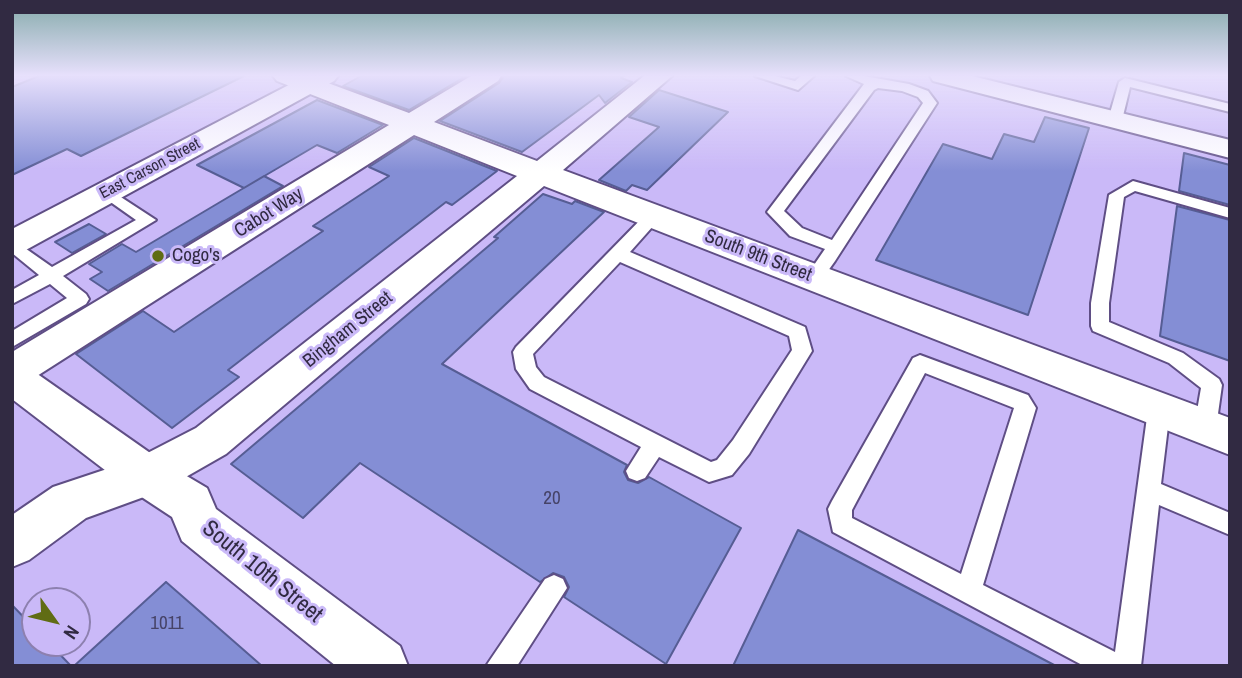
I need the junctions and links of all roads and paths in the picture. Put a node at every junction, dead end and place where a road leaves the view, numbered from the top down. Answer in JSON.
{"nodes":[{"id":1,"x":256,"y":108,"type":"edge"},
{"id":2,"x":372,"y":108,"type":"edge"},
{"id":3,"x":439,"y":108,"type":"edge"},
{"id":4,"x":621,"y":108,"type":"edge"},
{"id":5,"x":853,"y":108,"type":"edge"},
{"id":6,"x":927,"y":108,"type":"edge"},
{"id":7,"x":1068,"y":108,"type":"edge"},
{"id":8,"x":1118,"y":108,"type":"edge"},
{"id":9,"x":1115,"y":120,"type":"junction"},
{"id":10,"x":412,"y":125,"type":"junction"},
{"id":11,"x":1230,"y":149,"type":"edge"},
{"id":12,"x":541,"y":173,"type":"junction"},
{"id":13,"x":107,"y":193,"type":"junction"},
{"id":14,"x":1230,"y":213,"type":"edge"},
{"id":15,"x":654,"y":216,"type":"junction"},
{"id":16,"x":12,"y":243,"type":"edge"},
{"id":17,"x":835,"y":247,"type":"junction"},
{"id":18,"x":618,"y":254,"type":"junction"},
{"id":19,"x":53,"y":274,"type":"junction"},
{"id":20,"x":814,"y":278,"type":"junction"},
{"id":21,"x":12,"y":298,"type":"edge"},
{"id":22,"x":12,"y":340,"type":"edge"},
{"id":23,"x":12,"y":375,"type":"edge"},
{"id":24,"x":1159,"y":410,"type":"junction"},
{"id":25,"x":1218,"y":433,"type":"edge"},
{"id":26,"x":656,"y":444,"type":"junction"},
{"id":27,"x":637,"y":471,"type":"dead end"},
{"id":28,"x":147,"y":475,"type":"junction"},
{"id":29,"x":1149,"y":490,"type":"junction"},
{"id":30,"x":1230,"y":524,"type":"edge"},
{"id":31,"x":12,"y":544,"type":"edge"},
{"id":32,"x":554,"y":588,"type":"dead end"},
{"id":33,"x":969,"y":590,"type":"junction"},
{"id":34,"x":380,"y":666,"type":"edge"},
{"id":35,"x":500,"y":666,"type":"edge"},
{"id":36,"x":1113,"y":666,"type":"edge"},
{"id":37,"x":1127,"y":666,"type":"edge"}],
"edges":[{"from":1,"to":13,"type":"street","name":"East Carson Street"},
{"from":2,"to":10,"type":"street","name":"South 9th Street"},
{"from":3,"to":10,"type":"street","name":"Cabot Way"},
{"from":4,"to":12,"type":"street","name":"Bingham Street"},
{"from":5,"to":17,"type":"lane"},
{"from":6,"to":17,"type":"lane"},
{"from":7,"to":9,"type":"street"},
{"from":8,"to":9,"type":"lane"},
{"from":9,"to":11,"type":"street"},
{"from":10,"to":12,"type":"street","name":"South 9th Street"},
{"from":10,"to":23,"type":"street","name":"Cabot Way"},
{"from":12,"to":15,"type":"street","name":"South 9th Street"},
{"from":12,"to":28,"type":"street","name":"Bingham Street"},
{"from":13,"to":16,"type":"street","name":"East Carson Street"},
{"from":13,"to":19,"type":"lane"},
{"from":14,"to":25,"type":"lane"},
{"from":15,"to":18,"type":"lane"},
{"from":15,"to":20,"type":"street","name":"South 9th Street"},
{"from":16,"to":19,"type":"lane"},
{"from":17,"to":20,"type":"lane"},
{"from":18,"to":26,"type":"lane"},
{"from":18,"to":26,"type":"lane"},
{"from":19,"to":21,"type":"lane"},
{"from":19,"to":22,"type":"lane"},
{"from":20,"to":24,"type":"street","name":"South 9th Street"},
{"from":23,"to":28,"type":"street","name":"South 10th Street"},
{"from":24,"to":25,"type":"street","name":"South 9th Street"},
{"from":24,"to":29,"type":"lane"},
{"from":26,"to":27,"type":"lane"},
{"from":28,"to":31,"type":"street","name":"Bingham Street"},
{"from":28,"to":34,"type":"street","name":"South 10th Street"},
{"from":29,"to":30,"type":"lane"},
{"from":29,"to":37,"type":"lane"},
{"from":32,"to":35,"type":"lane"},
{"from":33,"to":33,"type":"lane"},
{"from":33,"to":36,"type":"lane"}]}
